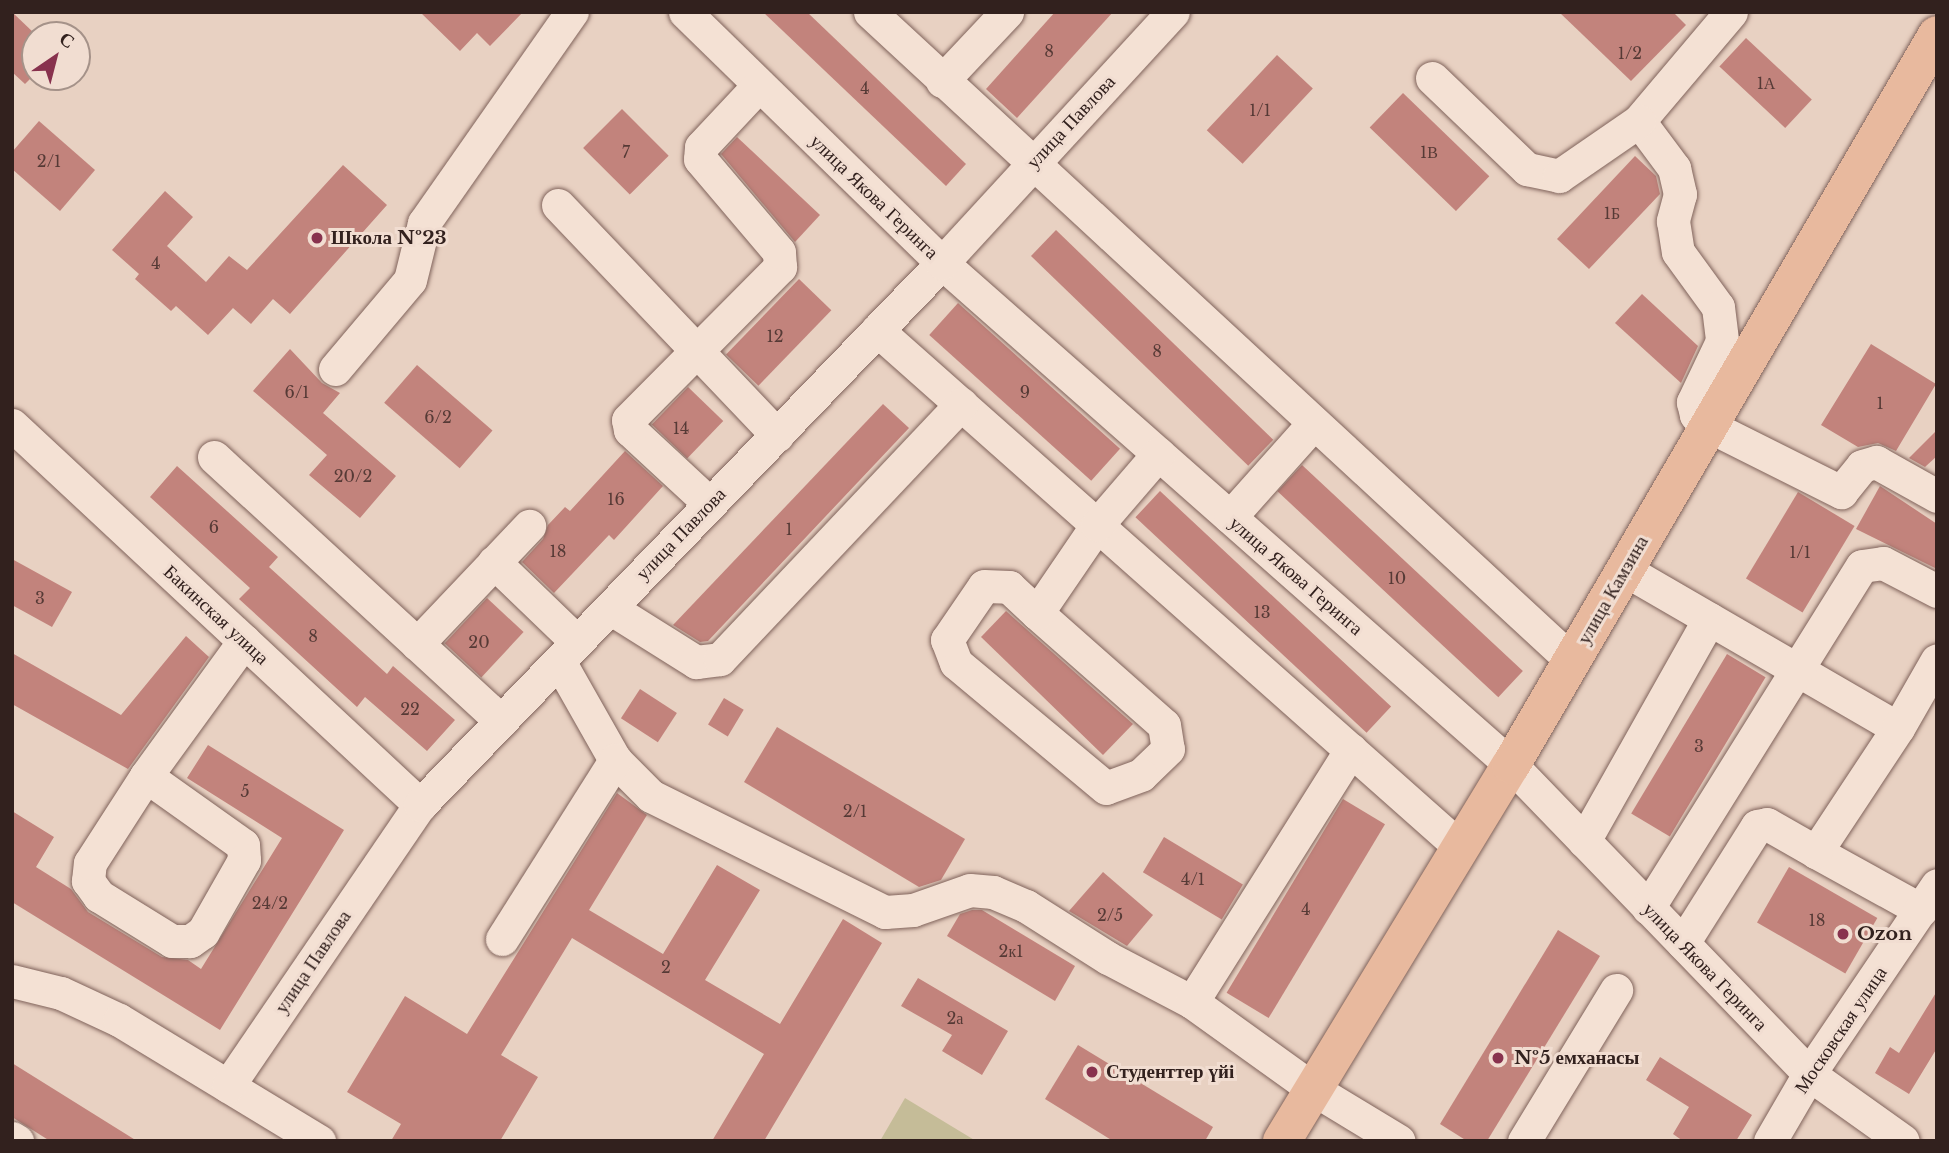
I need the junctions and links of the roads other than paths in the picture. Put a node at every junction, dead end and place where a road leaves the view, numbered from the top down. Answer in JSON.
{"nodes":[{"id":1,"x":572,"y":12,"type":"edge"},
{"id":2,"x":685,"y":12,"type":"edge"},
{"id":3,"x":870,"y":12,"type":"edge"},
{"id":4,"x":1007,"y":12,"type":"edge"},
{"id":5,"x":1731,"y":12,"type":"edge"},
{"id":6,"x":1163,"y":15,"type":"edge"},
{"id":7,"x":1937,"y":35,"type":"edge"},
{"id":8,"x":1432,"y":78,"type":"dead end"},
{"id":9,"x":942,"y":81,"type":"junction"},
{"id":10,"x":759,"y":85,"type":"junction"},
{"id":11,"x":1639,"y":121,"type":"junction"},
{"id":12,"x":1031,"y":166,"type":"junction"},
{"id":13,"x":558,"y":205,"type":"dead end"},
{"id":14,"x":942,"y":263,"type":"junction"},
{"id":15,"x":877,"y":330,"type":"junction"},
{"id":16,"x":695,"y":352,"type":"junction"},
{"id":17,"x":335,"y":369,"type":"dead end"},
{"id":18,"x":961,"y":404,"type":"junction"},
{"id":19,"x":1313,"y":424,"type":"junction"},
{"id":20,"x":12,"y":425,"type":"edge"},
{"id":21,"x":1709,"y":426,"type":"junction"},
{"id":22,"x":777,"y":435,"type":"junction"},
{"id":23,"x":1158,"y":454,"type":"junction"},
{"id":24,"x":214,"y":457,"type":"dead end"},
{"id":25,"x":1937,"y":496,"type":"edge"},
{"id":26,"x":710,"y":504,"type":"junction"},
{"id":27,"x":1230,"y":517,"type":"junction"},
{"id":28,"x":529,"y":526,"type":"dead end"},
{"id":29,"x":1097,"y":526,"type":"junction"},
{"id":30,"x":494,"y":562,"type":"junction"},
{"id":31,"x":1625,"y":570,"type":"junction"},
{"id":32,"x":1937,"y":591,"type":"edge"},
{"id":33,"x":610,"y":608,"type":"junction"},
{"id":34,"x":1037,"y":613,"type":"junction"},
{"id":35,"x":1709,"y":619,"type":"junction"},
{"id":36,"x":244,"y":641,"type":"junction"},
{"id":37,"x":416,"y":644,"type":"junction"},
{"id":38,"x":568,"y":652,"type":"junction"},
{"id":39,"x":1937,"y":660,"type":"edge"},
{"id":40,"x":1572,"y":661,"type":"junction"},
{"id":41,"x":1799,"y":671,"type":"junction"},
{"id":42,"x":500,"y":722,"type":"junction"},
{"id":43,"x":1898,"y":728,"type":"junction"},
{"id":44,"x":1351,"y":750,"type":"junction"},
{"id":45,"x":615,"y":760,"type":"junction"},
{"id":46,"x":1511,"y":765,"type":"junction"},
{"id":47,"x":146,"y":776,"type":"junction"},
{"id":48,"x":420,"y":805,"type":"junction"},
{"id":49,"x":1584,"y":841,"type":"junction"},
{"id":50,"x":1461,"y":848,"type":"junction"},
{"id":51,"x":1816,"y":852,"type":"junction"},
{"id":52,"x":1929,"y":898,"type":"edge"},
{"id":53,"x":1648,"y":908,"type":"junction"},
{"id":54,"x":502,"y":939,"type":"dead end"},
{"id":55,"x":1683,"y":943,"type":"junction"},
{"id":56,"x":12,"y":981,"type":"edge"},
{"id":57,"x":1616,"y":990,"type":"dead end"},
{"id":58,"x":1192,"y":1002,"type":"junction"},
{"id":59,"x":1809,"y":1074,"type":"junction"},
{"id":60,"x":228,"y":1086,"type":"junction"},
{"id":61,"x":1313,"y":1089,"type":"junction"},
{"id":62,"x":319,"y":1141,"type":"edge"},
{"id":63,"x":1282,"y":1141,"type":"edge"},
{"id":64,"x":1399,"y":1141,"type":"edge"},
{"id":65,"x":1524,"y":1141,"type":"edge"},
{"id":66,"x":1770,"y":1141,"type":"edge"},
{"id":67,"x":1903,"y":1141,"type":"edge"}],
"edges":[{"from":1,"to":17,"type":"street"},
{"from":2,"to":10,"type":"street","name":"улица Якова Геринга"},
{"from":3,"to":9,"type":"street"},
{"from":4,"to":9,"type":"street"},
{"from":5,"to":11,"type":"street"},
{"from":6,"to":12,"type":"street","name":"улица Павлова"},
{"from":7,"to":21,"type":"main road","name":"улица Камзина"},
{"from":8,"to":11,"type":"street"},
{"from":9,"to":12,"type":"street"},
{"from":10,"to":14,"type":"street","name":"улица Якова Геринга"},
{"from":10,"to":16,"type":"street"},
{"from":11,"to":21,"type":"street"},
{"from":12,"to":14,"type":"street","name":"улица Павлова"},
{"from":12,"to":19,"type":"street"},
{"from":13,"to":16,"type":"street"},
{"from":14,"to":15,"type":"street","name":"улица Павлова"},
{"from":14,"to":23,"type":"street","name":"улица Якова Геринга"},
{"from":15,"to":18,"type":"street"},
{"from":15,"to":22,"type":"street","name":"улица Павлова"},
{"from":16,"to":22,"type":"street"},
{"from":16,"to":26,"type":"street"},
{"from":18,"to":29,"type":"street"},
{"from":18,"to":33,"type":"street"},
{"from":19,"to":27,"type":"street"},
{"from":19,"to":40,"type":"street"},
{"from":20,"to":36,"type":"street","name":"Бакинская улица"},
{"from":21,"to":25,"type":"street"},
{"from":21,"to":31,"type":"main road","name":"улица Камзина"},
{"from":22,"to":26,"type":"street","name":"улица Павлова"},
{"from":23,"to":27,"type":"street","name":"улица Якова Геринга"},
{"from":23,"to":29,"type":"street"},
{"from":24,"to":37,"type":"street"},
{"from":26,"to":33,"type":"street","name":"улица Павлова"},
{"from":27,"to":46,"type":"street","name":"улица Якова Геринга"},
{"from":28,"to":30,"type":"street"},
{"from":29,"to":34,"type":"street"},
{"from":29,"to":44,"type":"street"},
{"from":30,"to":37,"type":"street"},
{"from":30,"to":38,"type":"street"},
{"from":31,"to":35,"type":"street"},
{"from":31,"to":40,"type":"main road","name":"улица Камзина"},
{"from":32,"to":41,"type":"street"},
{"from":33,"to":38,"type":"street","name":"улица Павлова"},
{"from":34,"to":34,"type":"street"},
{"from":35,"to":41,"type":"street"},
{"from":35,"to":49,"type":"street"},
{"from":36,"to":47,"type":"street"},
{"from":36,"to":48,"type":"street","name":"Бакинская улица"},
{"from":37,"to":42,"type":"street"},
{"from":38,"to":42,"type":"street","name":"улица Павлова"},
{"from":38,"to":45,"type":"street"},
{"from":39,"to":43,"type":"street"},
{"from":40,"to":46,"type":"main road","name":"улица Камзина"},
{"from":41,"to":43,"type":"street"},
{"from":41,"to":53,"type":"street"},
{"from":42,"to":48,"type":"street","name":"улица Павлова"},
{"from":43,"to":51,"type":"street"},
{"from":44,"to":50,"type":"street"},
{"from":44,"to":58,"type":"street"},
{"from":45,"to":54,"type":"street"},
{"from":45,"to":58,"type":"street"},
{"from":46,"to":49,"type":"street","name":"улица Якова Геринга"},
{"from":46,"to":50,"type":"main road","name":"улица Камзина"},
{"from":47,"to":47,"type":"street"},
{"from":48,"to":60,"type":"street","name":"улица Павлова"},
{"from":49,"to":53,"type":"street","name":"улица Якова Геринга"},
{"from":50,"to":61,"type":"main road","name":"улица Камзина"},
{"from":51,"to":52,"type":"street"},
{"from":51,"to":55,"type":"street"},
{"from":52,"to":59,"type":"street","name":"Московская улица"},
{"from":53,"to":55,"type":"street","name":"улица Якова Геринга"},
{"from":55,"to":59,"type":"street","name":"улица Якова Геринга"},
{"from":56,"to":60,"type":"street"},
{"from":57,"to":65,"type":"street"},
{"from":58,"to":61,"type":"street"},
{"from":59,"to":66,"type":"street","name":"Московская улица"},
{"from":59,"to":67,"type":"street","name":"улица Якова Геринга"},
{"from":60,"to":62,"type":"street"},
{"from":61,"to":63,"type":"main road","name":"улица Камзина"},
{"from":61,"to":64,"type":"street"}]}
